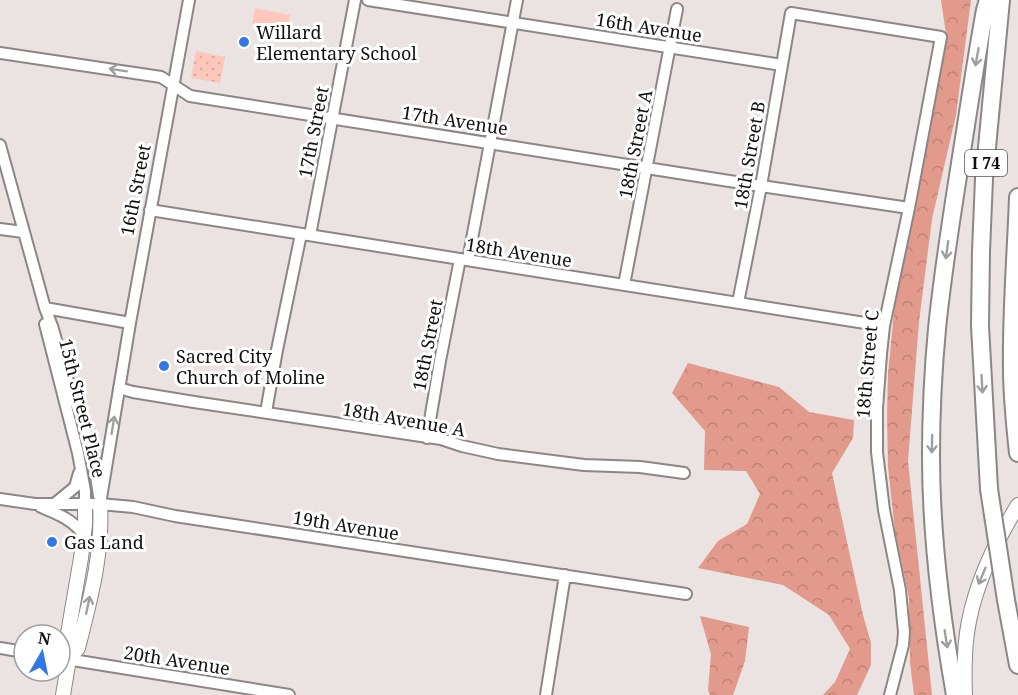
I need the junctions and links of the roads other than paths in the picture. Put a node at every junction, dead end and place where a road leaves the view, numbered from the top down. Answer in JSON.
{"nodes":[{"id":1,"x":189,"y":0,"type":"edge"},
{"id":2,"x":355,"y":0,"type":"edge"},
{"id":3,"x":368,"y":0,"type":"edge"},
{"id":4,"x":517,"y":0,"type":"edge"},
{"id":5,"x":988,"y":0,"type":"edge"},
{"id":6,"x":1001,"y":0,"type":"edge"},
{"id":7,"x":677,"y":9,"type":"dead end"},
{"id":8,"x":513,"y":22,"type":"junction"},
{"id":9,"x":941,"y":38,"type":"joint"},
{"id":10,"x":670,"y":47,"type":"junction"},
{"id":11,"x":0,"y":53,"type":"edge"},
{"id":12,"x":782,"y":65,"type":"junction"},
{"id":13,"x":173,"y":86,"type":"junction"},
{"id":14,"x":333,"y":118,"type":"junction"},
{"id":15,"x":490,"y":142,"type":"junction"},
{"id":16,"x":0,"y":145,"type":"edge"},
{"id":17,"x":647,"y":168,"type":"junction"},
{"id":18,"x":761,"y":186,"type":"junction"},
{"id":19,"x":1018,"y":197,"type":"edge"},
{"id":20,"x":909,"y":208,"type":"junction"},
{"id":21,"x":150,"y":210,"type":"junction"},
{"id":22,"x":0,"y":229,"type":"edge"},
{"id":23,"x":23,"y":232,"type":"junction"},
{"id":24,"x":306,"y":235,"type":"junction"},
{"id":25,"x":464,"y":260,"type":"junction"},
{"id":26,"x":624,"y":285,"type":"junction"},
{"id":27,"x":738,"y":303,"type":"junction"},
{"id":28,"x":45,"y":308,"type":"junction"},
{"id":29,"x":130,"y":323,"type":"junction"},
{"id":30,"x":884,"y":326,"type":"junction"},
{"id":31,"x":119,"y":388,"type":"junction"},
{"id":32,"x":266,"y":412,"type":"junction"},
{"id":33,"x":427,"y":438,"type":"junction"},
{"id":34,"x":1018,"y":445,"type":"edge"},
{"id":35,"x":80,"y":464,"type":"junction"},
{"id":36,"x":684,"y":473,"type":"dead end"},
{"id":37,"x":0,"y":499,"type":"edge"},
{"id":38,"x":85,"y":503,"type":"junction"},
{"id":39,"x":35,"y":504,"type":"junction"},
{"id":40,"x":100,"y":504,"type":"junction"},
{"id":41,"x":53,"y":505,"type":"junction"},
{"id":42,"x":1018,"y":506,"type":"edge"},
{"id":43,"x":84,"y":535,"type":"junction"},
{"id":44,"x":565,"y":575,"type":"junction"},
{"id":45,"x":686,"y":594,"type":"dead end"},
{"id":46,"x":70,"y":623,"type":"edge"},
{"id":47,"x":72,"y":653,"type":"edge"},
{"id":48,"x":72,"y":660,"type":"edge"},
{"id":49,"x":1018,"y":665,"type":"edge"},
{"id":50,"x":289,"y":695,"type":"edge"},
{"id":51,"x":546,"y":695,"type":"edge"},
{"id":52,"x":890,"y":695,"type":"edge"},
{"id":53,"x":955,"y":695,"type":"edge"},
{"id":54,"x":965,"y":695,"type":"edge"}],
"edges":[{"from":1,"to":13,"type":"street","name":"16th Street"},
{"from":2,"to":14,"type":"street","name":"17th Street"},
{"from":3,"to":8,"type":"street","name":"16th Avenue"},
{"from":4,"to":8,"type":"street","name":"18th Street"},
{"from":5,"to":53,"type":"highway","one_way":true},
{"from":6,"to":49,"type":"highway","number":"I 74","one_way":true,"bridge":true},
{"from":7,"to":10,"type":"street","name":"18th Street A"},
{"from":8,"to":10,"type":"street","name":"16th Avenue"},
{"from":8,"to":15,"type":"street","name":"18th Street"},
{"from":9,"to":12,"type":"street","name":"18th Street B"},
{"from":9,"to":20,"type":"street","name":"18th Street C"},
{"from":10,"to":12,"type":"street","name":"16th Avenue"},
{"from":10,"to":17,"type":"street","name":"18th Street A"},
{"from":13,"to":11,"type":"street","name":"17th Avenue","one_way":true},
{"from":12,"to":18,"type":"street","name":"18th Street B"},
{"from":13,"to":14,"type":"street","name":"17th Avenue"},
{"from":13,"to":21,"type":"street","name":"16th Street"},
{"from":14,"to":15,"type":"street","name":"17th Avenue"},
{"from":14,"to":24,"type":"street","name":"17th Street"},
{"from":15,"to":17,"type":"street","name":"17th Avenue"},
{"from":15,"to":25,"type":"street","name":"18th Street"},
{"from":16,"to":23,"type":"street","name":"15th Street Place"},
{"from":17,"to":18,"type":"street","name":"17th Avenue"},
{"from":17,"to":26,"type":"street","name":"18th Street A"},
{"from":18,"to":20,"type":"street","name":"17th Avenue"},
{"from":18,"to":27,"type":"street","name":"18th Street B"},
{"from":19,"to":34,"type":"highway","number":"I 74"},
{"from":20,"to":30,"type":"street","name":"18th Street C"},
{"from":21,"to":24,"type":"street","name":"18th Avenue"},
{"from":21,"to":29,"type":"street","name":"16th Street"},
{"from":22,"to":23,"type":"street"},
{"from":23,"to":28,"type":"street","name":"15th Street Place"},
{"from":24,"to":25,"type":"street","name":"18th Avenue"},
{"from":24,"to":32,"type":"street","name":"17th Street"},
{"from":25,"to":26,"type":"street","name":"18th Avenue"},
{"from":25,"to":33,"type":"street","name":"18th Street"},
{"from":26,"to":27,"type":"street","name":"18th Avenue"},
{"from":27,"to":30,"type":"street","name":"18th Avenue"},
{"from":28,"to":29,"type":"street"},
{"from":28,"to":35,"type":"street","name":"15th Street Place"},
{"from":28,"to":40,"type":"street","name":"15th Street Place"},
{"from":29,"to":31,"type":"street","name":"16th Street"},
{"from":30,"to":52,"type":"street","name":"18th Street C"},
{"from":31,"to":32,"type":"street","name":"18th Avenue A"},
{"from":40,"to":31,"type":"street","name":"16th Street","one_way":true},
{"from":32,"to":33,"type":"street","name":"18th Avenue A"},
{"from":33,"to":36,"type":"street","name":"18th Avenue A"},
{"from":35,"to":38,"type":"street","name":"15th Street Place"},
{"from":35,"to":41,"type":"street"},
{"from":37,"to":39,"type":"street","name":"19th Avenue"},
{"from":38,"to":40,"type":"street","name":"19th Avenue"},
{"from":38,"to":41,"type":"street","name":"19th Avenue"},
{"from":38,"to":43,"type":"main road","name":"15th Street Place"},
{"from":39,"to":41,"type":"street","name":"19th Avenue"},
{"from":39,"to":43,"type":"street"},
{"from":40,"to":44,"type":"street","name":"19th Avenue"},
{"from":47,"to":40,"type":"main road","one_way":true},
{"from":42,"to":54,"type":"main road","one_way":true},
{"from":43,"to":46,"type":"main road","name":"15th Street Place"},
{"from":44,"to":45,"type":"street","name":"19th Avenue"},
{"from":44,"to":51,"type":"street"},
{"from":48,"to":50,"type":"street","name":"20th Avenue"}]}
